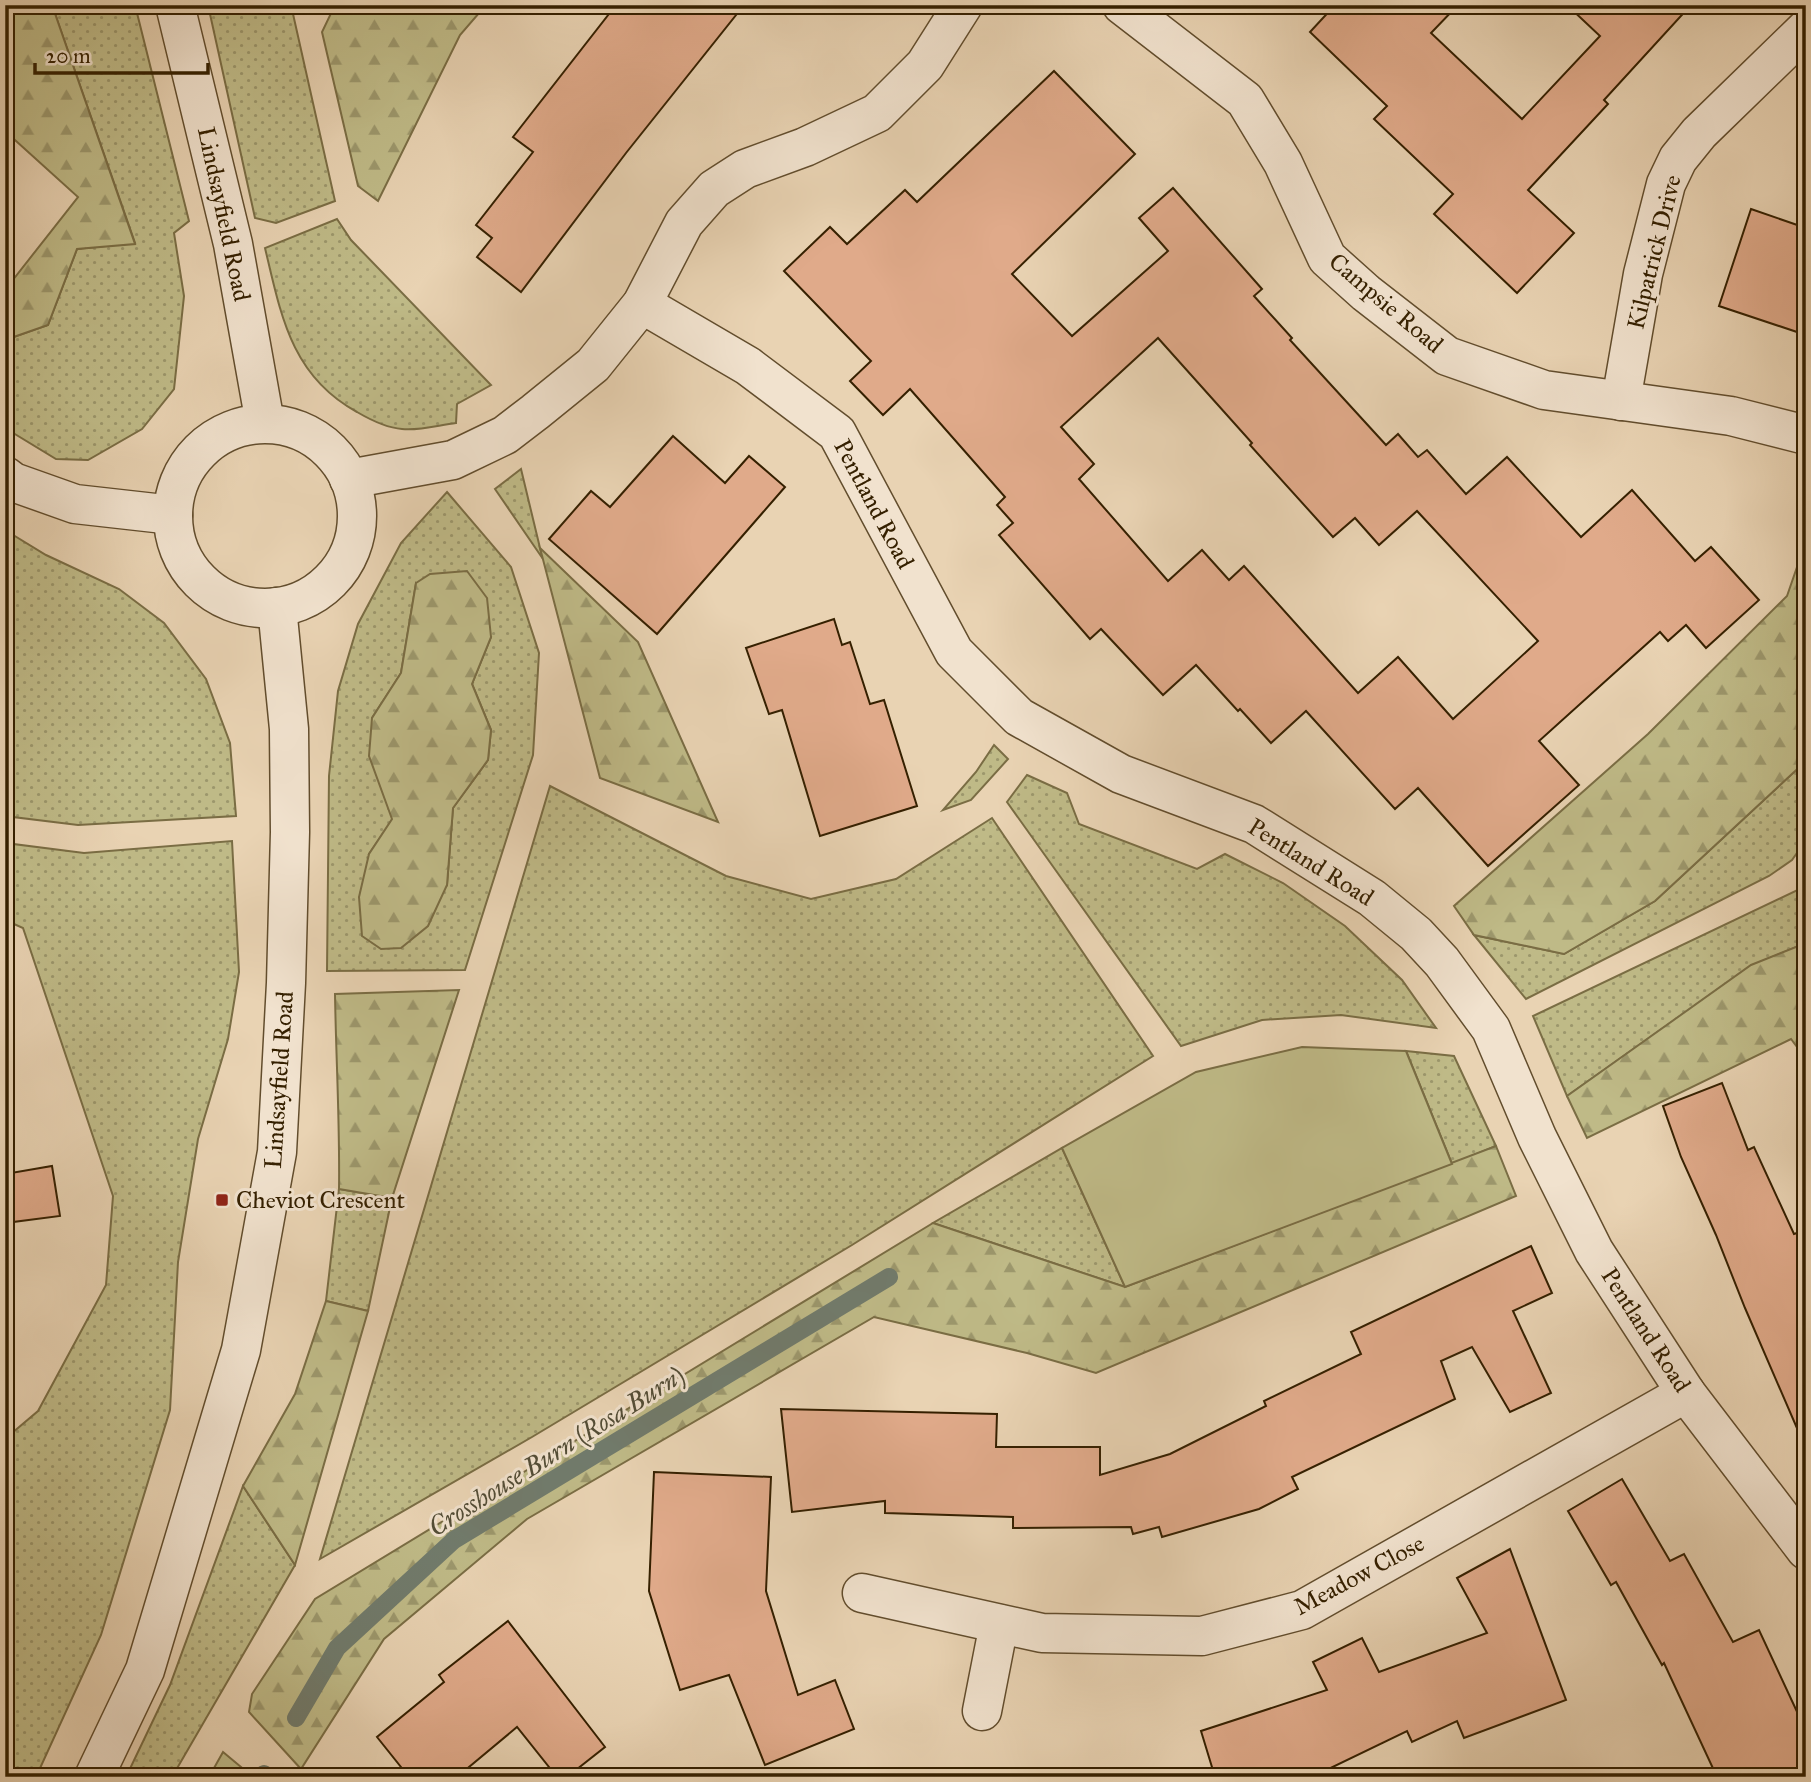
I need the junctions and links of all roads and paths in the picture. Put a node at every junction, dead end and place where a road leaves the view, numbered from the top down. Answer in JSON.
{"nodes":[{"id":1,"x":175,"y":5,"type":"edge"},
{"id":2,"x":963,"y":5,"type":"edge"},
{"id":3,"x":1122,"y":5,"type":"edge"},
{"id":4,"x":1806,"y":29,"type":"edge"},
{"id":5,"x":642,"y":304,"type":"junction"},
{"id":6,"x":1621,"y":401,"type":"junction"},
{"id":7,"x":265,"y":423,"type":"junction"},
{"id":8,"x":1806,"y":435,"type":"edge"},
{"id":9,"x":5,"y":476,"type":"edge"},
{"id":10,"x":349,"y":479,"type":"junction"},
{"id":11,"x":173,"y":515,"type":"junction"},
{"id":12,"x":276,"y":607,"type":"junction"},
{"id":13,"x":1686,"y":1393,"type":"junction"},
{"id":14,"x":1806,"y":1550,"type":"edge"},
{"id":15,"x":862,"y":1593,"type":"dead end"},
{"id":16,"x":999,"y":1625,"type":"junction"},
{"id":17,"x":982,"y":1711,"type":"dead end"},
{"id":18,"x":94,"y":1777,"type":"edge"}],
"edges":[{"from":1,"to":7,"type":"street","name":"Lindsayfield Road"},
{"from":2,"to":5,"type":"street"},
{"from":3,"to":6,"type":"street","name":"Campsie Road"},
{"from":4,"to":6,"type":"street","name":"Kilpatrick Drive"},
{"from":5,"to":10,"type":"street"},
{"from":5,"to":13,"type":"street","name":"Pentland Road"},
{"from":6,"to":8,"type":"street","name":"Campsie Road"},
{"from":7,"to":10,"type":"street"},
{"from":7,"to":11,"type":"street"},
{"from":9,"to":11,"type":"street"},
{"from":10,"to":12,"type":"street"},
{"from":11,"to":12,"type":"street"},
{"from":12,"to":18,"type":"street","name":"Lindsayfield Road"},
{"from":13,"to":14,"type":"street","name":"Pentland Road"},
{"from":13,"to":16,"type":"street","name":"Meadow Close"},
{"from":15,"to":16,"type":"street","name":"Meadow Close"},
{"from":16,"to":17,"type":"street"}]}
